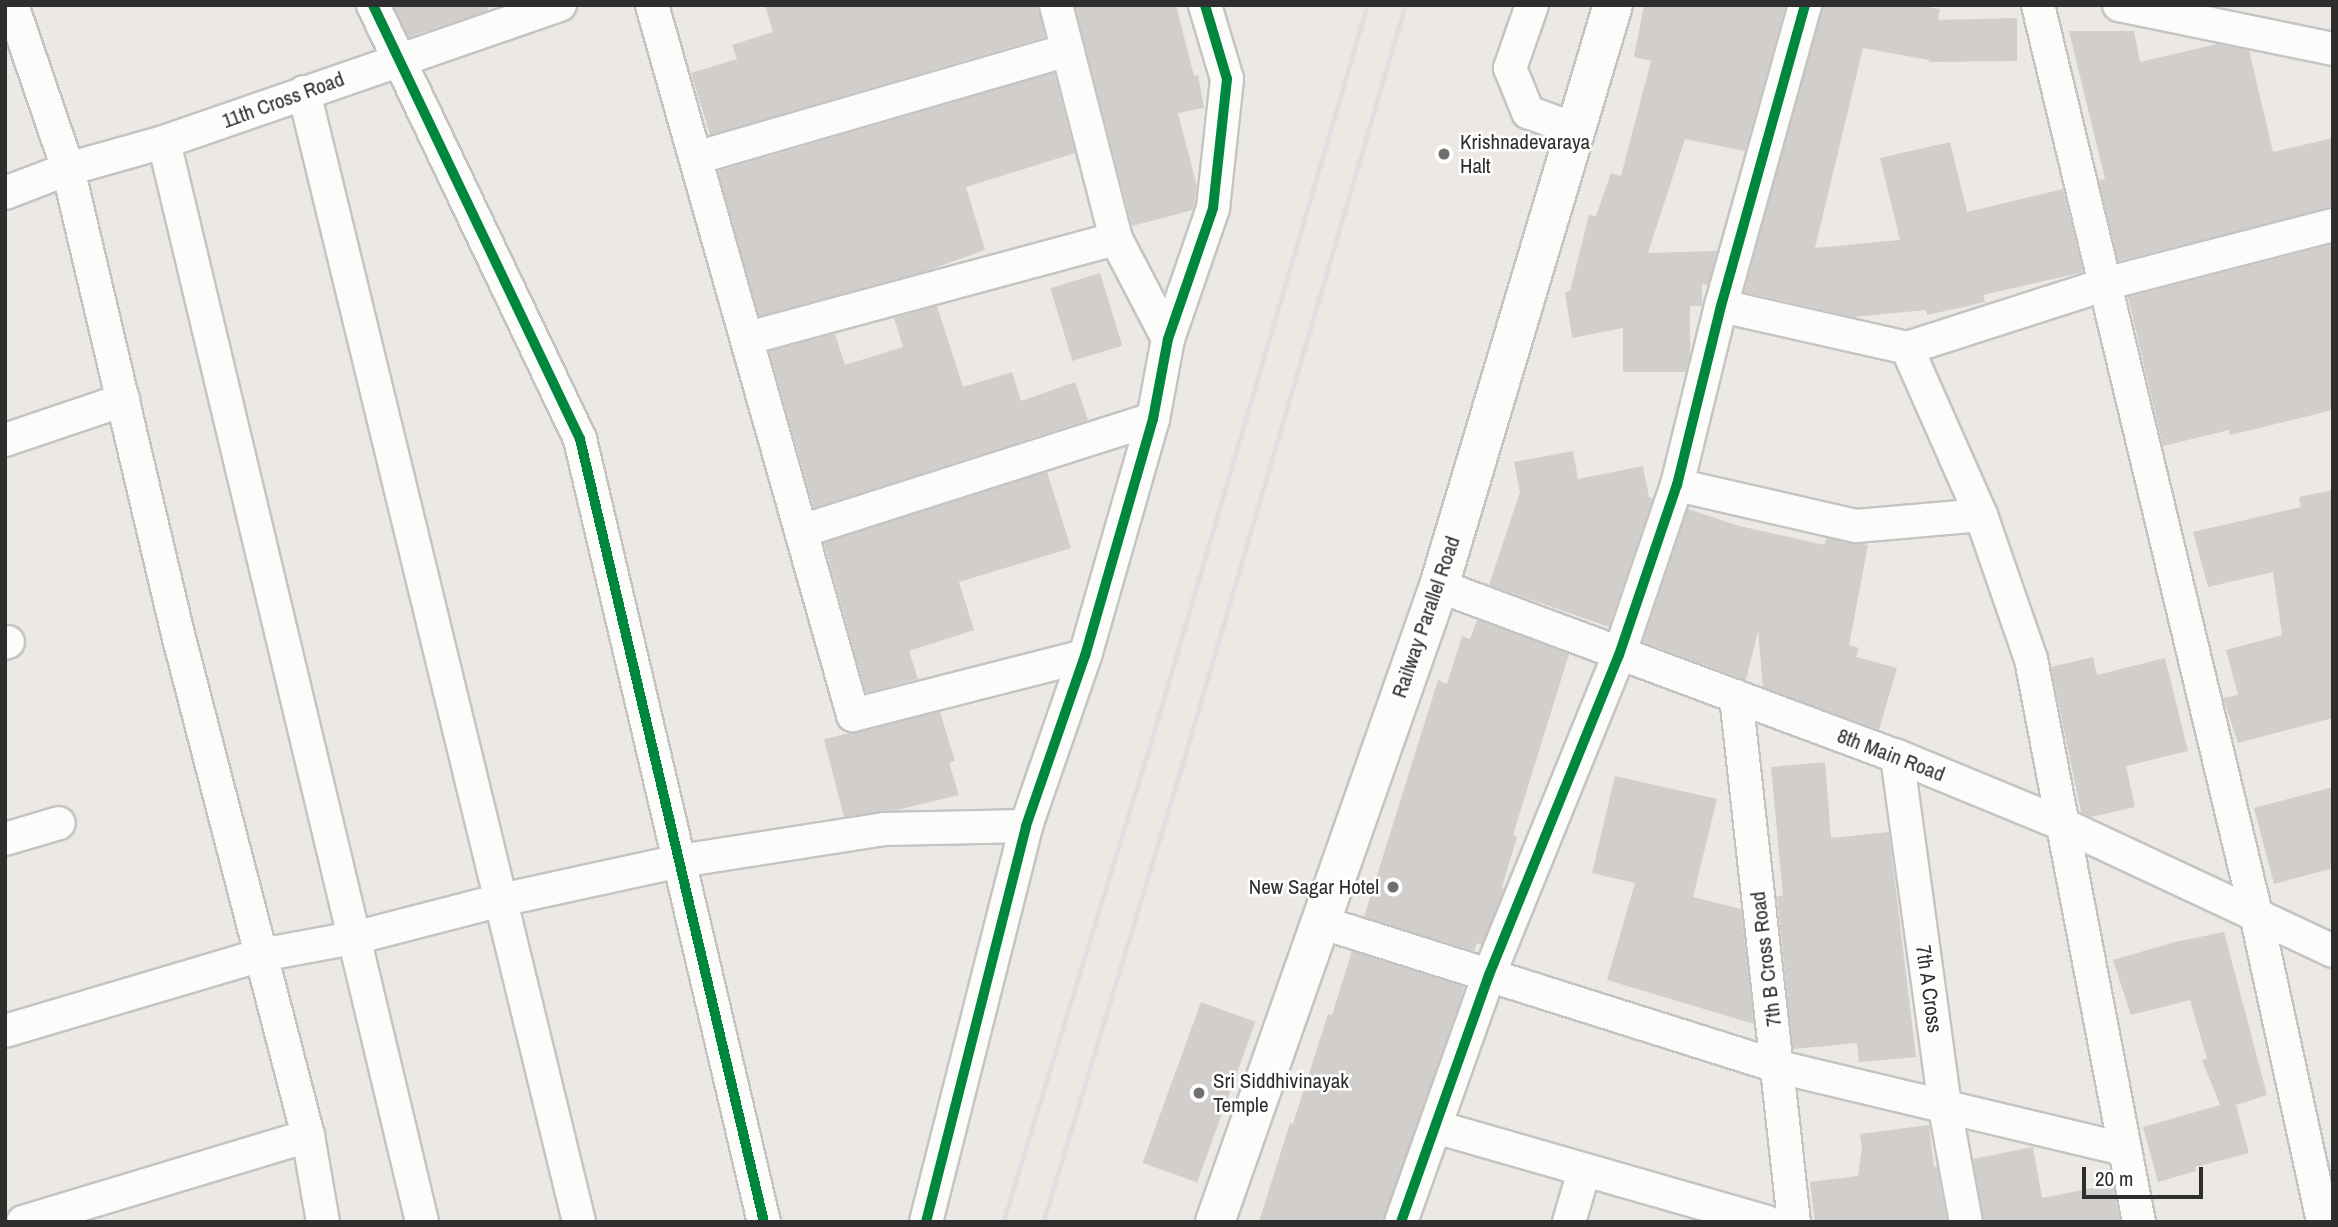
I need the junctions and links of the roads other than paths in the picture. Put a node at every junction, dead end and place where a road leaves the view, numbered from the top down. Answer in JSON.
{"nodes":[{"id":1,"x":12,"y":5,"type":"edge"},
{"id":2,"x":373,"y":5,"type":"edge"},
{"id":3,"x":561,"y":5,"type":"edge"},
{"id":4,"x":652,"y":5,"type":"edge"},
{"id":5,"x":1056,"y":5,"type":"edge"},
{"id":6,"x":1205,"y":5,"type":"edge"},
{"id":7,"x":1532,"y":5,"type":"edge"},
{"id":8,"x":1614,"y":5,"type":"edge"},
{"id":9,"x":1804,"y":5,"type":"edge"},
{"id":10,"x":2038,"y":5,"type":"edge"},
{"id":11,"x":2119,"y":5,"type":"edge"},
{"id":12,"x":2333,"y":49,"type":"edge"},
{"id":13,"x":1068,"y":50,"type":"junction"},
{"id":14,"x":401,"y":58,"type":"junction"},
{"id":15,"x":304,"y":92,"type":"junction"},
{"id":16,"x":1577,"y":130,"type":"junction"},
{"id":17,"x":164,"y":142,"type":"junction"},
{"id":18,"x":696,"y":158,"type":"junction"},
{"id":19,"x":68,"y":169,"type":"junction"},
{"id":20,"x":5,"y":193,"type":"edge"},
{"id":21,"x":2333,"y":225,"type":"edge"},
{"id":22,"x":1116,"y":239,"type":"junction"},
{"id":23,"x":2106,"y":286,"type":"junction"},
{"id":24,"x":1721,"y":306,"type":"junction"},
{"id":25,"x":748,"y":338,"type":"junction"},
{"id":26,"x":1168,"y":339,"type":"junction"},
{"id":27,"x":1907,"y":348,"type":"junction"},
{"id":28,"x":122,"y":400,"type":"junction"},
{"id":29,"x":1153,"y":419,"type":"junction"},
{"id":30,"x":5,"y":440,"type":"edge"},
{"id":31,"x":1677,"y":485,"type":"junction"},
{"id":32,"x":1981,"y":515,"type":"junction"},
{"id":33,"x":802,"y":531,"type":"junction"},
{"id":34,"x":1439,"y":586,"type":"junction"},
{"id":35,"x":1619,"y":654,"type":"junction"},
{"id":36,"x":1084,"y":656,"type":"junction"},
{"id":37,"x":1736,"y":696,"type":"junction"},
{"id":38,"x":1897,"y":756,"type":"junction"},
{"id":39,"x":59,"y":823,"type":"dead end"},
{"id":40,"x":2064,"y":825,"type":"junction"},
{"id":41,"x":1026,"y":826,"type":"junction"},
{"id":42,"x":5,"y":839,"type":"edge"},
{"id":43,"x":680,"y":861,"type":"junction"},
{"id":44,"x":501,"y":900,"type":"junction"},
{"id":45,"x":2256,"y":915,"type":"junction"},
{"id":46,"x":1320,"y":922,"type":"junction"},
{"id":47,"x":354,"y":938,"type":"junction"},
{"id":48,"x":2333,"y":951,"type":"edge"},
{"id":49,"x":261,"y":954,"type":"junction"},
{"id":50,"x":1489,"y":975,"type":"junction"},
{"id":51,"x":5,"y":1031,"type":"edge"},
{"id":52,"x":1779,"y":1067,"type":"junction"},
{"id":53,"x":1945,"y":1108,"type":"junction"},
{"id":54,"x":1436,"y":1127,"type":"junction"},
{"id":55,"x":308,"y":1136,"type":"junction"},
{"id":56,"x":2124,"y":1149,"type":"junction"},
{"id":57,"x":1584,"y":1171,"type":"junction"},
{"id":58,"x":23,"y":1222,"type":"edge"},
{"id":59,"x":323,"y":1222,"type":"edge"},
{"id":60,"x":422,"y":1222,"type":"edge"},
{"id":61,"x":579,"y":1222,"type":"edge"},
{"id":62,"x":764,"y":1222,"type":"edge"},
{"id":63,"x":926,"y":1222,"type":"edge"},
{"id":64,"x":1215,"y":1222,"type":"edge"},
{"id":65,"x":1401,"y":1222,"type":"edge"},
{"id":66,"x":1569,"y":1222,"type":"edge"},
{"id":67,"x":1768,"y":1222,"type":"edge"},
{"id":68,"x":1794,"y":1222,"type":"edge"},
{"id":69,"x":1966,"y":1222,"type":"edge"},
{"id":70,"x":2139,"y":1222,"type":"edge"},
{"id":71,"x":2323,"y":1222,"type":"edge"}],
"edges":[{"from":1,"to":19,"type":"street"},
{"from":2,"to":14,"type":"street"},
{"from":3,"to":14,"type":"street","name":"11th Cross Road"},
{"from":4,"to":18,"type":"street"},
{"from":5,"to":13,"type":"street"},
{"from":6,"to":26,"type":"street"},
{"from":7,"to":16,"type":"street"},
{"from":8,"to":16,"type":"street","name":"Railway Parallel Road"},
{"from":9,"to":24,"type":"street"},
{"from":10,"to":23,"type":"street"},
{"from":11,"to":12,"type":"street"},
{"from":13,"to":18,"type":"street"},
{"from":13,"to":22,"type":"street"},
{"from":14,"to":15,"type":"street","name":"11th Cross Road"},
{"from":14,"to":43,"type":"street"},
{"from":15,"to":17,"type":"street","name":"11th Cross Road"},
{"from":15,"to":44,"type":"street"},
{"from":16,"to":34,"type":"street","name":"Railway Parallel Road"},
{"from":17,"to":19,"type":"street","name":"11th Cross Road"},
{"from":17,"to":47,"type":"street"},
{"from":18,"to":25,"type":"street"},
{"from":19,"to":20,"type":"street","name":"11th Cross Road"},
{"from":19,"to":28,"type":"street"},
{"from":21,"to":23,"type":"street"},
{"from":22,"to":25,"type":"street"},
{"from":22,"to":26,"type":"street"},
{"from":23,"to":27,"type":"street"},
{"from":23,"to":45,"type":"street"},
{"from":24,"to":27,"type":"street"},
{"from":24,"to":31,"type":"street"},
{"from":25,"to":33,"type":"street"},
{"from":26,"to":29,"type":"street"},
{"from":27,"to":32,"type":"street"},
{"from":28,"to":30,"type":"street"},
{"from":28,"to":49,"type":"street"},
{"from":29,"to":33,"type":"street"},
{"from":29,"to":36,"type":"street"},
{"from":31,"to":32,"type":"street"},
{"from":31,"to":35,"type":"street"},
{"from":32,"to":40,"type":"street"},
{"from":33,"to":36,"type":"street"},
{"from":34,"to":35,"type":"street","name":"8th Main Road"},
{"from":34,"to":46,"type":"street","name":"Railway Parallel Road"},
{"from":35,"to":37,"type":"street","name":"8th Main Road"},
{"from":35,"to":50,"type":"street"},
{"from":36,"to":41,"type":"street"},
{"from":37,"to":38,"type":"street","name":"8th Main Road"},
{"from":37,"to":52,"type":"street","name":"7th B Cross Road"},
{"from":38,"to":40,"type":"street","name":"8th Main Road"},
{"from":38,"to":53,"type":"street","name":"7th A Cross"},
{"from":39,"to":42,"type":"street"},
{"from":40,"to":45,"type":"street","name":"8th Main Road"},
{"from":40,"to":56,"type":"street"},
{"from":41,"to":43,"type":"street"},
{"from":41,"to":63,"type":"street"},
{"from":43,"to":44,"type":"street"},
{"from":43,"to":62,"type":"street"},
{"from":44,"to":47,"type":"street"},
{"from":44,"to":61,"type":"street"},
{"from":45,"to":48,"type":"street","name":"8th Main Road"},
{"from":45,"to":71,"type":"street"},
{"from":46,"to":50,"type":"street"},
{"from":46,"to":64,"type":"street","name":"Railway Parallel Road"},
{"from":47,"to":49,"type":"street"},
{"from":47,"to":60,"type":"street"},
{"from":49,"to":51,"type":"street"},
{"from":49,"to":55,"type":"street"},
{"from":50,"to":52,"type":"street"},
{"from":50,"to":54,"type":"street"},
{"from":52,"to":53,"type":"street"},
{"from":52,"to":68,"type":"street","name":"7th B Cross Road"},
{"from":53,"to":56,"type":"street"},
{"from":53,"to":69,"type":"street","name":"7th A Cross"},
{"from":54,"to":57,"type":"street"},
{"from":54,"to":65,"type":"street"},
{"from":55,"to":58,"type":"street"},
{"from":55,"to":59,"type":"street"},
{"from":56,"to":70,"type":"street"},
{"from":57,"to":66,"type":"street"},
{"from":57,"to":67,"type":"street"}]}
